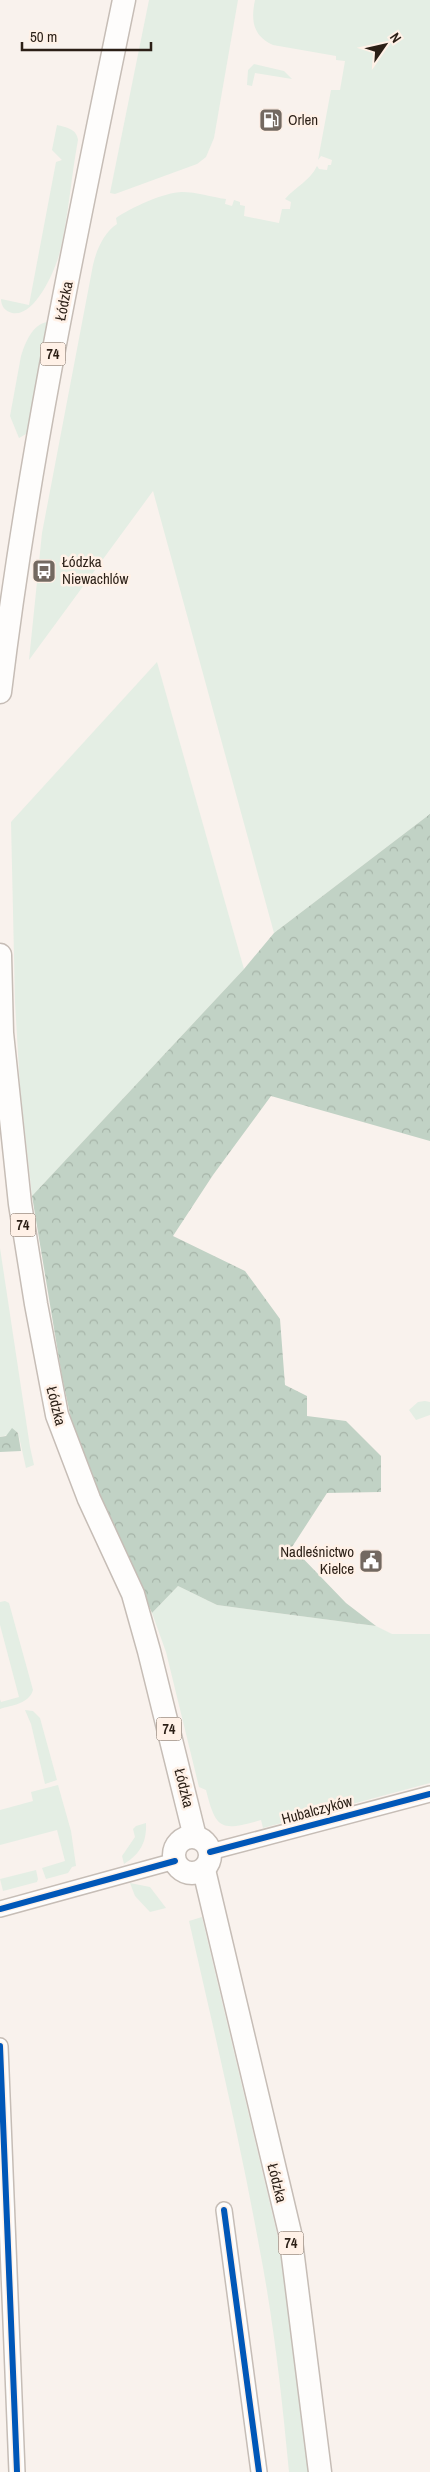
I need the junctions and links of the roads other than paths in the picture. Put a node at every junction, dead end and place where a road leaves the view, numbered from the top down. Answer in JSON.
{"nodes":[{"id":1,"x":124,"y":0,"type":"edge"},
{"id":2,"x":0,"y":692,"type":"edge"},
{"id":3,"x":0,"y":955,"type":"edge"},
{"id":4,"x":430,"y":1794,"type":"edge"},
{"id":5,"x":203,"y":1853,"type":"junction"},
{"id":6,"x":175,"y":1861,"type":"junction"},
{"id":7,"x":0,"y":1909,"type":"edge"},
{"id":8,"x":0,"y":2046,"type":"edge"},
{"id":9,"x":224,"y":2210,"type":"dead end"},
{"id":10,"x":6,"y":2354,"type":"edge"},
{"id":11,"x":17,"y":2472,"type":"edge"},
{"id":12,"x":259,"y":2472,"type":"edge"},
{"id":13,"x":320,"y":2472,"type":"edge"}],
"edges":[{"from":1,"to":2,"type":"main road","name":"Łódzka","number":"74"},
{"from":3,"to":5,"type":"main road","name":"Łódzka","number":"74"},
{"from":4,"to":5,"type":"street","name":"Hubalczyków"},
{"from":5,"to":6,"type":"main road"},
{"from":5,"to":6,"type":"main road"},
{"from":5,"to":13,"type":"main road","name":"Łódzka","number":"74"},
{"from":6,"to":7,"type":"street"},
{"from":8,"to":10,"type":"street"},
{"from":9,"to":12,"type":"street"},
{"from":10,"to":11,"type":"street"}]}
